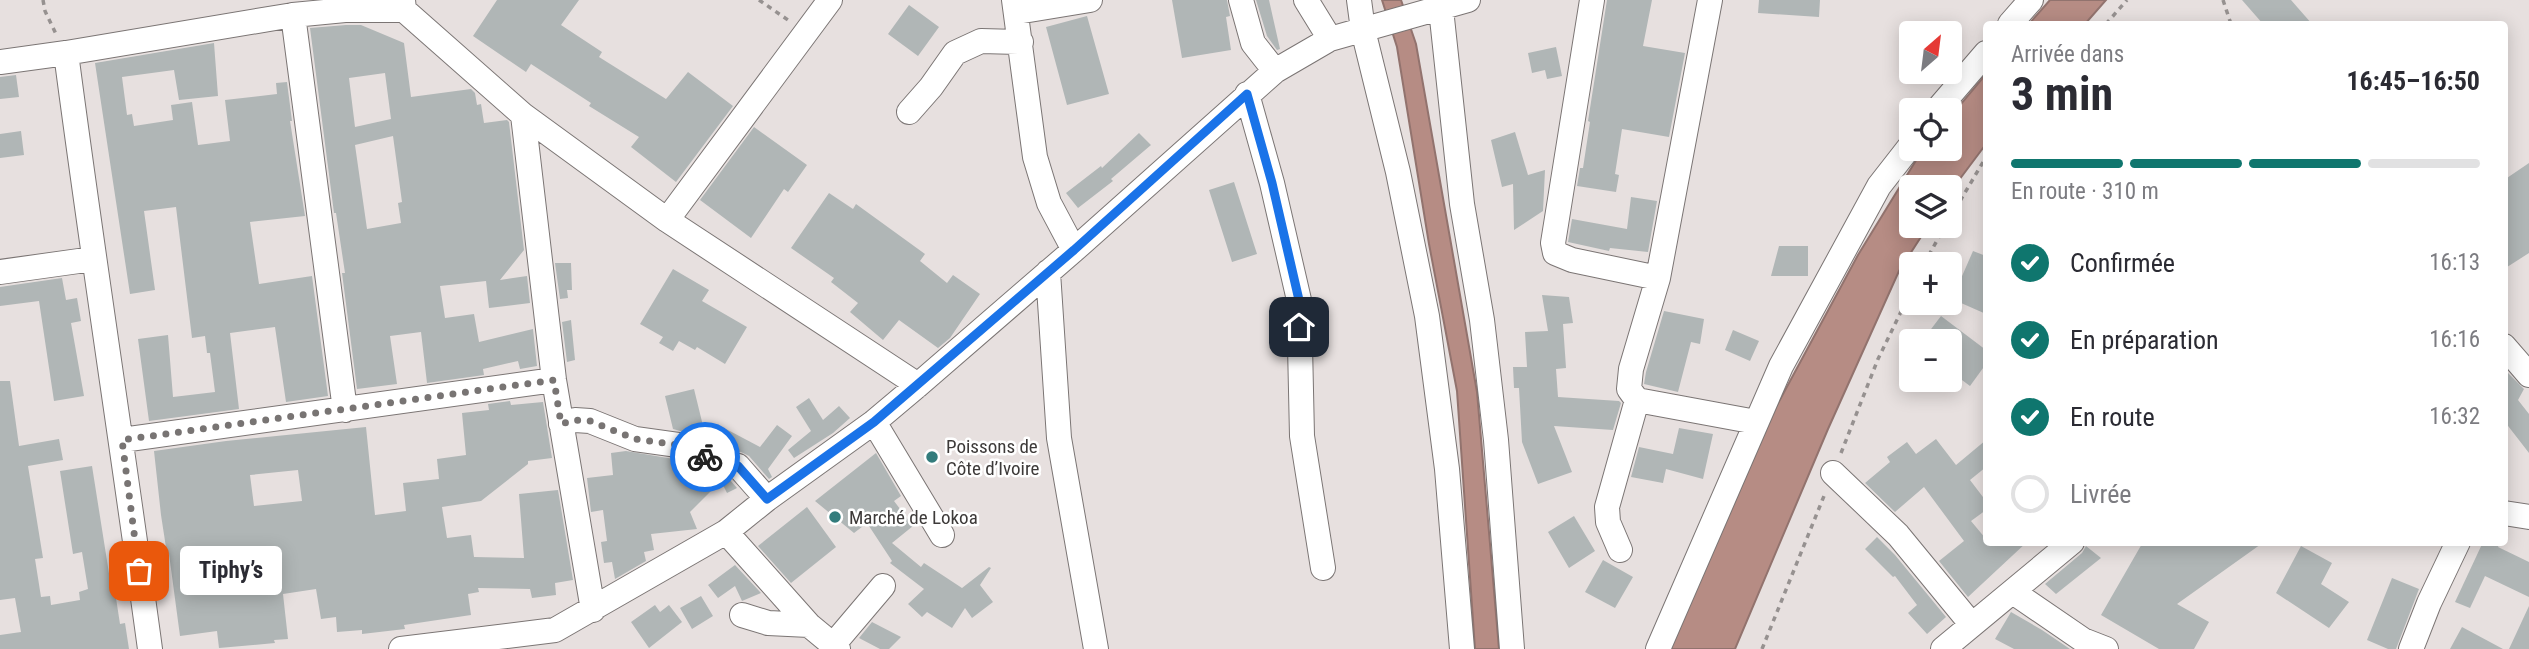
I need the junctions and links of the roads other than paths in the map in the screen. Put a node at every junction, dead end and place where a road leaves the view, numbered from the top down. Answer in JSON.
{"nodes":[{"id":1,"x":830,"y":0,"type":"edge"},
{"id":2,"x":1090,"y":0,"type":"edge"},
{"id":3,"x":1241,"y":0,"type":"edge"},
{"id":4,"x":1306,"y":0,"type":"edge"},
{"id":5,"x":1359,"y":0,"type":"edge"},
{"id":6,"x":1468,"y":0,"type":"edge"},
{"id":7,"x":1592,"y":0,"type":"edge"},
{"id":8,"x":1710,"y":0,"type":"edge"},
{"id":9,"x":2031,"y":0,"type":"edge"},
{"id":10,"x":403,"y":5,"type":"edge"},
{"id":11,"x":1016,"y":6,"type":"edge"},
{"id":12,"x":1431,"y":8,"type":"edge"},
{"id":13,"x":293,"y":15,"type":"junction"},
{"id":14,"x":2013,"y":21,"type":"edge"},
{"id":15,"x":1371,"y":28,"type":"junction"},
{"id":16,"x":1330,"y":39,"type":"junction"},
{"id":17,"x":1021,"y":42,"type":"junction"},
{"id":18,"x":66,"y":53,"type":"junction"},
{"id":19,"x":1983,"y":56,"type":"edge"},
{"id":20,"x":0,"y":62,"type":"edge"},
{"id":21,"x":1275,"y":71,"type":"junction"},
{"id":22,"x":1247,"y":94,"type":"junction"},
{"id":23,"x":1947,"y":98,"type":"edge"},
{"id":24,"x":909,"y":112,"type":"dead end"},
{"id":25,"x":523,"y":115,"type":"junction"},
{"id":26,"x":1899,"y":160,"type":"edge"},
{"id":27,"x":667,"y":220,"type":"junction"},
{"id":28,"x":1074,"y":250,"type":"junction"},
{"id":29,"x":93,"y":260,"type":"junction"},
{"id":30,"x":0,"y":272,"type":"edge"},
{"id":31,"x":1048,"y":272,"type":"junction"},
{"id":32,"x":1658,"y":278,"type":"junction"},
{"id":33,"x":2508,"y":351,"type":"edge"},
{"id":34,"x":2529,"y":375,"type":"edge"},
{"id":35,"x":554,"y":380,"type":"junction"},
{"id":36,"x":918,"y":385,"type":"junction"},
{"id":37,"x":1637,"y":400,"type":"junction"},
{"id":38,"x":345,"y":410,"type":"junction"},
{"id":39,"x":874,"y":422,"type":"junction"},
{"id":40,"x":1756,"y":422,"type":"junction"},
{"id":41,"x":561,"y":424,"type":"junction"},
{"id":42,"x":122,"y":440,"type":"junction"},
{"id":43,"x":1833,"y":473,"type":"dead end"},
{"id":44,"x":767,"y":499,"type":"junction"},
{"id":45,"x":2508,"y":514,"type":"edge"},
{"id":46,"x":2529,"y":517,"type":"edge"},
{"id":47,"x":726,"y":532,"type":"junction"},
{"id":48,"x":942,"y":535,"type":"dead end"},
{"id":49,"x":2067,"y":546,"type":"edge"},
{"id":50,"x":2456,"y":546,"type":"edge"},
{"id":51,"x":1620,"y":550,"type":"dead end"},
{"id":52,"x":1323,"y":568,"type":"dead end"},
{"id":53,"x":883,"y":586,"type":"dead end"},
{"id":54,"x":2013,"y":592,"type":"junction"},
{"id":55,"x":593,"y":610,"type":"junction"},
{"id":56,"x":741,"y":615,"type":"dead end"},
{"id":57,"x":809,"y":625,"type":"junction"},
{"id":58,"x":1972,"y":625,"type":"junction"},
{"id":59,"x":555,"y":640,"type":"edge"},
{"id":60,"x":2089,"y":646,"type":"edge"},
{"id":61,"x":836,"y":647,"type":"edge"},
{"id":62,"x":150,"y":649,"type":"edge"},
{"id":63,"x":401,"y":649,"type":"edge"},
{"id":64,"x":1096,"y":649,"type":"edge"},
{"id":65,"x":1462,"y":649,"type":"edge"},
{"id":66,"x":1512,"y":649,"type":"edge"},
{"id":67,"x":1658,"y":649,"type":"edge"},
{"id":68,"x":1943,"y":649,"type":"edge"},
{"id":69,"x":2411,"y":649,"type":"edge"}],
"edges":[{"from":1,"to":27,"type":"street"},
{"from":2,"to":11,"type":"street"},
{"from":3,"to":21,"type":"street"},
{"from":4,"to":16,"type":"street"},
{"from":5,"to":15,"type":"street"},
{"from":6,"to":12,"type":"street"},
{"from":7,"to":32,"type":"street"},
{"from":8,"to":32,"type":"street"},
{"from":9,"to":14,"type":"street"},
{"from":10,"to":13,"type":"street"},
{"from":10,"to":25,"type":"street"},
{"from":11,"to":17,"type":"street"},
{"from":12,"to":15,"type":"street"},
{"from":12,"to":66,"type":"street"},
{"from":13,"to":18,"type":"street"},
{"from":13,"to":38,"type":"street"},
{"from":15,"to":16,"type":"street"},
{"from":15,"to":65,"type":"street"},
{"from":16,"to":21,"type":"street"},
{"from":17,"to":24,"type":"street"},
{"from":17,"to":28,"type":"street"},
{"from":18,"to":20,"type":"street"},
{"from":18,"to":29,"type":"street"},
{"from":19,"to":23,"type":"street"},
{"from":21,"to":22,"type":"street"},
{"from":22,"to":28,"type":"street"},
{"from":22,"to":52,"type":"street"},
{"from":25,"to":27,"type":"street"},
{"from":25,"to":35,"type":"street"},
{"from":26,"to":40,"type":"street"},
{"from":27,"to":36,"type":"street"},
{"from":28,"to":31,"type":"street"},
{"from":29,"to":30,"type":"street"},
{"from":29,"to":42,"type":"street"},
{"from":31,"to":36,"type":"street"},
{"from":31,"to":64,"type":"street"},
{"from":32,"to":37,"type":"street"},
{"from":33,"to":34,"type":"street"},
{"from":35,"to":38,"type":"street"},
{"from":35,"to":41,"type":"street"},
{"from":36,"to":39,"type":"street"},
{"from":37,"to":40,"type":"street"},
{"from":37,"to":51,"type":"street"},
{"from":38,"to":42,"type":"street"},
{"from":39,"to":44,"type":"street"},
{"from":39,"to":48,"type":"street"},
{"from":40,"to":67,"type":"street"},
{"from":41,"to":44,"type":"street"},
{"from":41,"to":55,"type":"street"},
{"from":42,"to":62,"type":"street"},
{"from":43,"to":58,"type":"street"},
{"from":44,"to":47,"type":"street"},
{"from":45,"to":46,"type":"street"},
{"from":47,"to":55,"type":"street"},
{"from":47,"to":57,"type":"street"},
{"from":49,"to":54,"type":"street"},
{"from":50,"to":69,"type":"street"},
{"from":53,"to":61,"type":"street"},
{"from":54,"to":58,"type":"street"},
{"from":54,"to":60,"type":"street"},
{"from":55,"to":59,"type":"street"},
{"from":56,"to":57,"type":"street"},
{"from":57,"to":61,"type":"street"},
{"from":58,"to":68,"type":"street"},
{"from":59,"to":63,"type":"street"}]}
